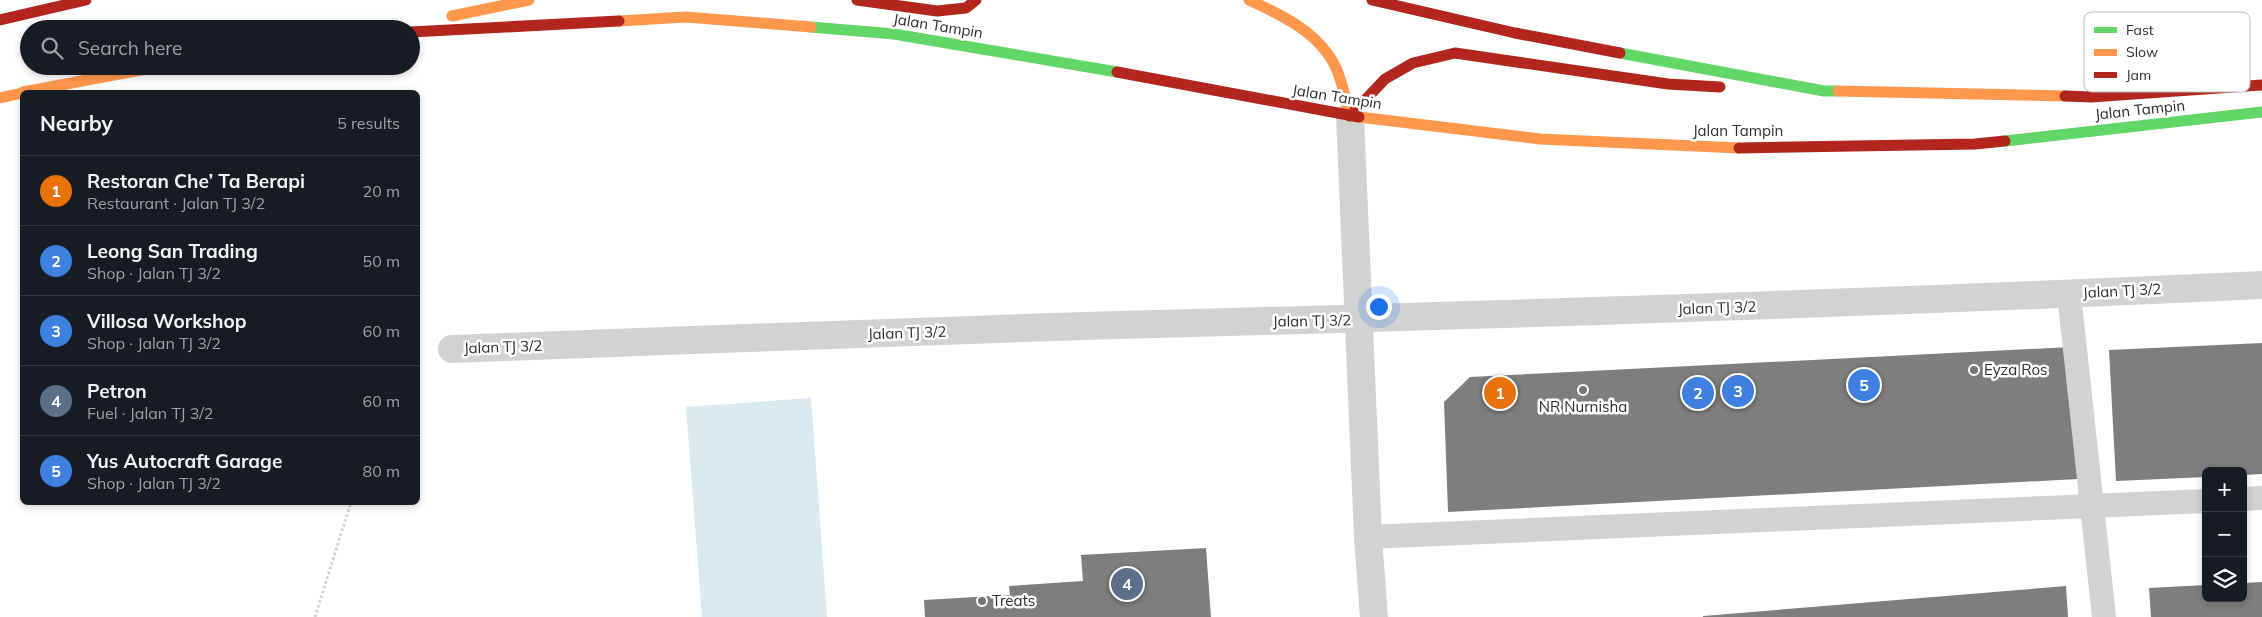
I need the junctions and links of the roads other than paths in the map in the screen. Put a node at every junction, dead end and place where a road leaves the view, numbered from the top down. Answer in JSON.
{"nodes":[{"id":1,"x":86,"y":0,"type":"edge"},
{"id":2,"x":529,"y":0,"type":"edge"},
{"id":3,"x":857,"y":0,"type":"edge"},
{"id":4,"x":976,"y":0,"type":"edge"},
{"id":5,"x":1249,"y":0,"type":"edge"},
{"id":6,"x":1372,"y":0,"type":"edge"},
{"id":7,"x":0,"y":20,"type":"edge"},
{"id":8,"x":420,"y":24,"type":"edge"},
{"id":9,"x":420,"y":32,"type":"edge"},
{"id":10,"x":116,"y":75,"type":"edge"},
{"id":11,"x":38,"y":90,"type":"edge"},
{"id":12,"x":1824,"y":91,"type":"junction"},
{"id":13,"x":2162,"y":92,"type":"edge"},
{"id":14,"x":20,"y":94,"type":"edge"},
{"id":15,"x":0,"y":98,"type":"edge"},
{"id":16,"x":2262,"y":112,"type":"edge"},
{"id":17,"x":1350,"y":116,"type":"junction"},
{"id":18,"x":2262,"y":285,"type":"edge"},
{"id":19,"x":2069,"y":294,"type":"junction"},
{"id":20,"x":1358,"y":320,"type":"junction"},
{"id":21,"x":452,"y":349,"type":"dead end"},
{"id":22,"x":2262,"y":498,"type":"edge"},
{"id":23,"x":2247,"y":499,"type":"edge"},
{"id":24,"x":2202,"y":500,"type":"edge"},
{"id":25,"x":2092,"y":505,"type":"junction"},
{"id":26,"x":1368,"y":536,"type":"junction"},
{"id":27,"x":1374,"y":617,"type":"edge"},
{"id":28,"x":2104,"y":617,"type":"edge"}],
"edges":[{"from":1,"to":7,"type":"highway"},
{"from":2,"to":8,"type":"highway"},
{"from":3,"to":4,"type":"highway"},
{"from":5,"to":17,"type":"highway"},
{"from":6,"to":12,"type":"highway","name":"Jalan Tampin"},
{"from":9,"to":17,"type":"highway","name":"Jalan Tampin"},
{"from":10,"to":11,"type":"highway"},
{"from":12,"to":13,"type":"highway","name":"Jalan Tampin"},
{"from":12,"to":17,"type":"highway"},
{"from":14,"to":15,"type":"highway"},
{"from":16,"to":17,"type":"highway","name":"Jalan Tampin"},
{"from":17,"to":20,"type":"street"},
{"from":18,"to":19,"type":"street","name":"Jalan TJ 3/2"},
{"from":19,"to":20,"type":"street","name":"Jalan TJ 3/2"},
{"from":19,"to":25,"type":"lane"},
{"from":20,"to":21,"type":"street","name":"Jalan TJ 3/2"},
{"from":20,"to":26,"type":"street"},
{"from":22,"to":23,"type":"lane"},
{"from":24,"to":25,"type":"lane"},
{"from":25,"to":26,"type":"lane"},
{"from":25,"to":28,"type":"lane"},
{"from":26,"to":27,"type":"street"}]}
